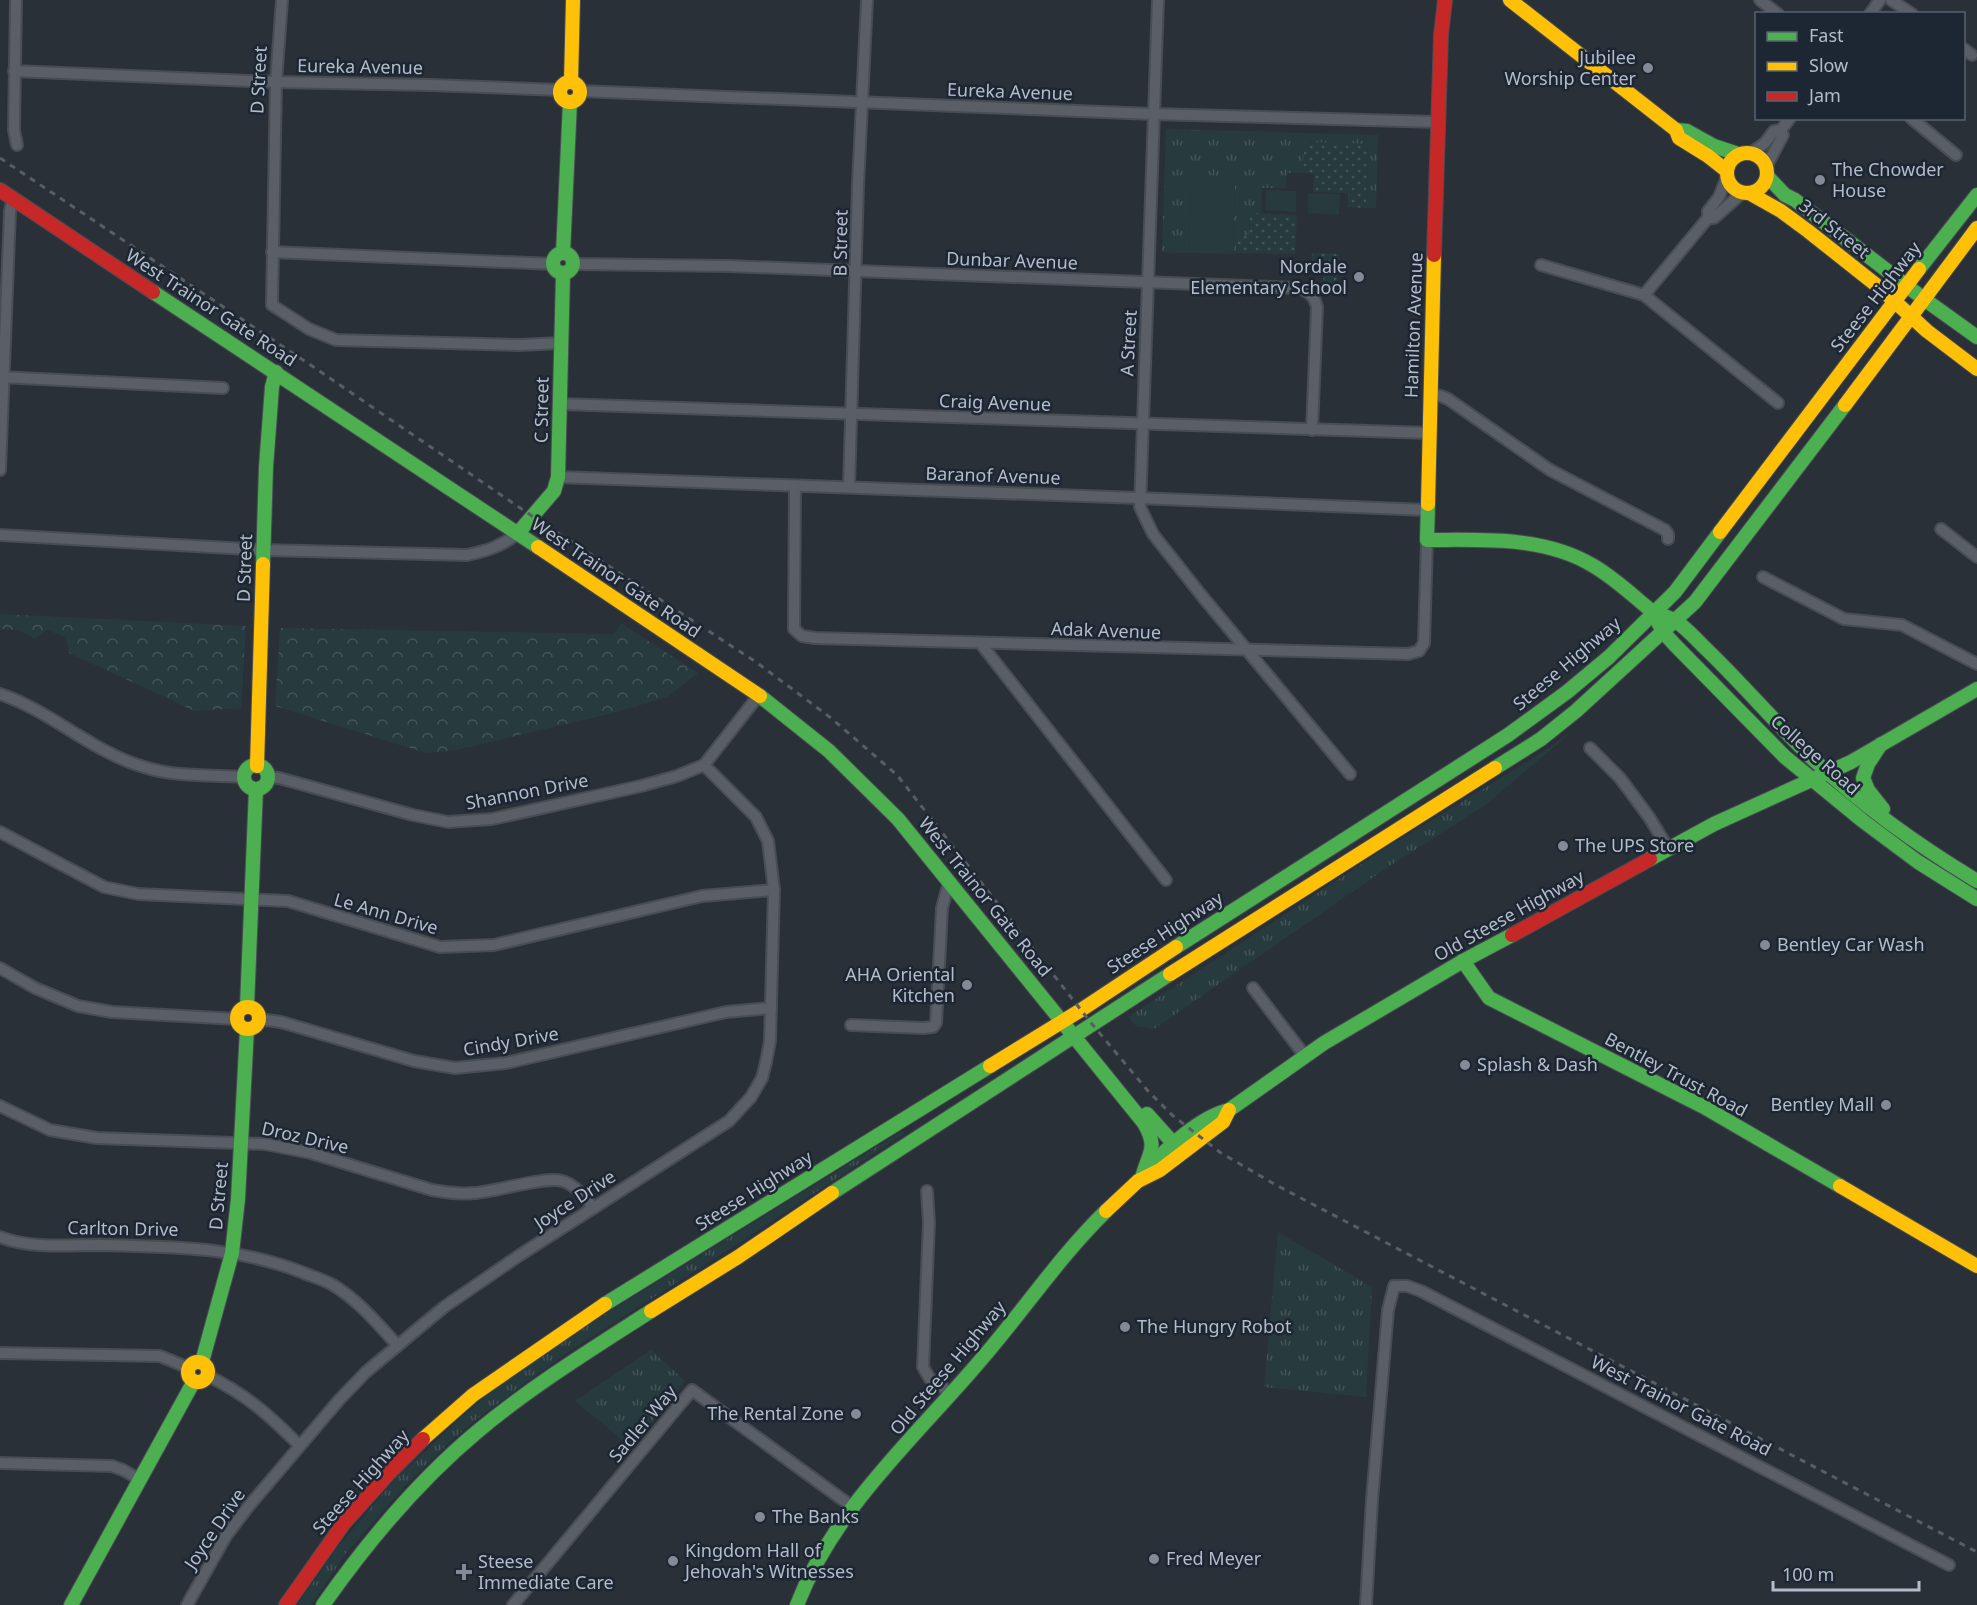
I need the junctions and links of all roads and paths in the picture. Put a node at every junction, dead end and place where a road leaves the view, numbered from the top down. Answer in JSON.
{"nodes":[{"id":1,"x":16,"y":0,"type":"edge"},
{"id":2,"x":282,"y":0,"type":"edge"},
{"id":3,"x":573,"y":0,"type":"edge"},
{"id":4,"x":867,"y":0,"type":"edge"},
{"id":5,"x":1158,"y":0,"type":"edge"},
{"id":6,"x":1445,"y":0,"type":"edge"},
{"id":7,"x":1510,"y":0,"type":"edge"},
{"id":8,"x":1760,"y":0,"type":"edge"},
{"id":9,"x":1891,"y":0,"type":"edge"},
{"id":10,"x":1775,"y":12,"type":"edge"},
{"id":11,"x":1909,"y":12,"type":"edge"},
{"id":12,"x":14,"y":71,"type":"junction"},
{"id":13,"x":276,"y":82,"type":"junction"},
{"id":14,"x":571,"y":88,"type":"junction"},
{"id":15,"x":861,"y":103,"type":"junction"},
{"id":16,"x":1153,"y":114,"type":"junction"},
{"id":17,"x":1788,"y":120,"type":"edge"},
{"id":18,"x":1914,"y":120,"type":"edge"},
{"id":19,"x":1438,"y":122,"type":"junction"},
{"id":20,"x":1676,"y":130,"type":"junction"},
{"id":21,"x":1781,"y":130,"type":"junction"},
{"id":22,"x":17,"y":145,"type":"dead end"},
{"id":23,"x":1744,"y":154,"type":"junction"},
{"id":24,"x":1956,"y":154,"type":"dead end"},
{"id":25,"x":1767,"y":172,"type":"junction"},
{"id":26,"x":1727,"y":174,"type":"junction"},
{"id":27,"x":0,"y":190,"type":"edge"},
{"id":28,"x":1746,"y":193,"type":"junction"},
{"id":29,"x":1977,"y":195,"type":"edge"},
{"id":30,"x":13,"y":199,"type":"junction"},
{"id":31,"x":1708,"y":218,"type":"junction"},
{"id":32,"x":1977,"y":228,"type":"edge"},
{"id":33,"x":272,"y":252,"type":"junction"},
{"id":34,"x":563,"y":253,"type":"junction"},
{"id":35,"x":574,"y":264,"type":"junction"},
{"id":36,"x":1541,"y":265,"type":"dead end"},
{"id":37,"x":558,"y":269,"type":"junction"},
{"id":38,"x":857,"y":271,"type":"junction"},
{"id":39,"x":1148,"y":283,"type":"junction"},
{"id":40,"x":1906,"y":285,"type":"junction"},
{"id":41,"x":1644,"y":295,"type":"junction"},
{"id":42,"x":1924,"y":299,"type":"junction"},
{"id":43,"x":1894,"y":300,"type":"junction"},
{"id":44,"x":1911,"y":317,"type":"junction"},
{"id":45,"x":1977,"y":337,"type":"edge"},
{"id":46,"x":561,"y":343,"type":"junction"},
{"id":47,"x":1977,"y":369,"type":"edge"},
{"id":48,"x":276,"y":372,"type":"junction"},
{"id":49,"x":2,"y":377,"type":"edge"},
{"id":50,"x":224,"y":388,"type":"dead end"},
{"id":51,"x":1430,"y":395,"type":"junction"},
{"id":52,"x":1778,"y":403,"type":"dead end"},
{"id":53,"x":560,"y":404,"type":"junction"},
{"id":54,"x":852,"y":414,"type":"junction"},
{"id":55,"x":1142,"y":424,"type":"junction"},
{"id":56,"x":1312,"y":430,"type":"junction"},
{"id":57,"x":1429,"y":433,"type":"junction"},
{"id":58,"x":0,"y":470,"type":"edge"},
{"id":59,"x":558,"y":477,"type":"junction"},
{"id":60,"x":795,"y":487,"type":"junction"},
{"id":61,"x":849,"y":488,"type":"junction"},
{"id":62,"x":1139,"y":498,"type":"junction"},
{"id":63,"x":1427,"y":510,"type":"junction"},
{"id":64,"x":1941,"y":529,"type":"dead end"},
{"id":65,"x":518,"y":533,"type":"junction"},
{"id":66,"x":0,"y":535,"type":"edge"},
{"id":67,"x":1668,"y":539,"type":"dead end"},
{"id":68,"x":1427,"y":540,"type":"junction"},
{"id":69,"x":263,"y":550,"type":"junction"},
{"id":70,"x":1977,"y":557,"type":"edge"},
{"id":71,"x":1762,"y":577,"type":"dead end"},
{"id":72,"x":1654,"y":613,"type":"junction"},
{"id":73,"x":1676,"y":620,"type":"junction"},
{"id":74,"x":1663,"y":632,"type":"junction"},
{"id":75,"x":981,"y":644,"type":"junction"},
{"id":76,"x":1248,"y":651,"type":"junction"},
{"id":77,"x":1419,"y":651,"type":"joint"},
{"id":78,"x":1977,"y":664,"type":"edge"},
{"id":79,"x":1977,"y":688,"type":"edge"},
{"id":80,"x":0,"y":694,"type":"edge"},
{"id":81,"x":759,"y":695,"type":"junction"},
{"id":82,"x":1881,"y":744,"type":"junction"},
{"id":83,"x":1590,"y":748,"type":"dead end"},
{"id":84,"x":704,"y":765,"type":"junction"},
{"id":85,"x":257,"y":766,"type":"junction"},
{"id":86,"x":1828,"y":773,"type":"junction"},
{"id":87,"x":1350,"y":774,"type":"dead end"},
{"id":88,"x":245,"y":777,"type":"junction"},
{"id":89,"x":268,"y":777,"type":"junction"},
{"id":90,"x":1814,"y":780,"type":"junction"},
{"id":91,"x":256,"y":789,"type":"junction"},
{"id":92,"x":1900,"y":831,"type":"junction"},
{"id":93,"x":0,"y":832,"type":"edge"},
{"id":94,"x":1668,"y":848,"type":"junction"},
{"id":95,"x":1166,"y":880,"type":"dead end"},
{"id":96,"x":1977,"y":881,"type":"edge"},
{"id":97,"x":949,"y":882,"type":"junction"},
{"id":98,"x":774,"y":890,"type":"junction"},
{"id":99,"x":252,"y":898,"type":"junction"},
{"id":100,"x":1977,"y":899,"type":"edge"},
{"id":101,"x":1463,"y":960,"type":"junction"},
{"id":102,"x":0,"y":968,"type":"edge"},
{"id":103,"x":1253,"y":988,"type":"dead end"},
{"id":104,"x":248,"y":1006,"type":"junction"},
{"id":105,"x":771,"y":1008,"type":"junction"},
{"id":106,"x":236,"y":1019,"type":"junction"},
{"id":107,"x":259,"y":1019,"type":"junction"},
{"id":108,"x":1063,"y":1021,"type":"junction"},
{"id":109,"x":851,"y":1025,"type":"dead end"},
{"id":110,"x":247,"y":1029,"type":"junction"},
{"id":111,"x":1075,"y":1035,"type":"junction"},
{"id":112,"x":1305,"y":1056,"type":"junction"},
{"id":113,"x":1124,"y":1096,"type":"junction"},
{"id":114,"x":0,"y":1106,"type":"edge"},
{"id":115,"x":1229,"y":1110,"type":"junction"},
{"id":116,"x":242,"y":1142,"type":"junction"},
{"id":117,"x":1174,"y":1144,"type":"junction"},
{"id":118,"x":1150,"y":1173,"type":"junction"},
{"id":119,"x":927,"y":1191,"type":"dead end"},
{"id":120,"x":594,"y":1208,"type":"junction"},
{"id":121,"x":0,"y":1237,"type":"edge"},
{"id":122,"x":232,"y":1254,"type":"junction"},
{"id":123,"x":1977,"y":1266,"type":"edge"},
{"id":124,"x":397,"y":1345,"type":"junction"},
{"id":125,"x":0,"y":1353,"type":"edge"},
{"id":126,"x":195,"y":1370,"type":"junction"},
{"id":127,"x":208,"y":1376,"type":"joint"},
{"id":128,"x":951,"y":1393,"type":"junction"},
{"id":129,"x":299,"y":1445,"type":"junction"},
{"id":130,"x":0,"y":1463,"type":"edge"},
{"id":131,"x":139,"y":1479,"type":"junction"},
{"id":132,"x":854,"y":1508,"type":"junction"},
{"id":133,"x":1950,"y":1565,"type":"dead end"},
{"id":134,"x":71,"y":1605,"type":"edge"},
{"id":135,"x":187,"y":1605,"type":"edge"},
{"id":136,"x":286,"y":1605,"type":"edge"},
{"id":137,"x":323,"y":1605,"type":"edge"},
{"id":138,"x":513,"y":1605,"type":"edge"},
{"id":139,"x":797,"y":1605,"type":"edge"},
{"id":140,"x":1366,"y":1605,"type":"edge"}],
"edges":[{"from":1,"to":12,"type":"street"},
{"from":2,"to":13,"type":"street","name":"D Street"},
{"from":3,"to":14,"type":"main road"},
{"from":4,"to":15,"type":"street","name":"B Street"},
{"from":5,"to":16,"type":"street","name":"A Street"},
{"from":6,"to":19,"type":"main road","name":"Hamilton Avenue"},
{"from":7,"to":20,"type":"main road"},
{"from":8,"to":10,"type":"street"},
{"from":9,"to":11,"type":"street"},
{"from":12,"to":13,"type":"street","name":"Eureka Avenue"},
{"from":12,"to":22,"type":"street"},
{"from":13,"to":14,"type":"street","name":"Eureka Avenue"},
{"from":13,"to":33,"type":"street","name":"D Street"},
{"from":14,"to":15,"type":"street","name":"Eureka Avenue"},
{"from":14,"to":34,"type":"main road"},
{"from":15,"to":16,"type":"street","name":"Eureka Avenue"},
{"from":15,"to":38,"type":"street","name":"B Street"},
{"from":16,"to":19,"type":"street","name":"Eureka Avenue"},
{"from":16,"to":39,"type":"street","name":"A Street"},
{"from":17,"to":21,"type":"street"},
{"from":18,"to":24,"type":"street"},
{"from":19,"to":51,"type":"main road","name":"Hamilton Avenue"},
{"from":20,"to":23,"type":"main road"},
{"from":20,"to":26,"type":"main road"},
{"from":21,"to":23,"type":"street"},
{"from":21,"to":25,"type":"street"},
{"from":23,"to":25,"type":"main road"},
{"from":23,"to":26,"type":"main road"},
{"from":25,"to":28,"type":"main road"},
{"from":25,"to":40,"type":"main road","name":"3rd Street"},
{"from":26,"to":28,"type":"main road"},
{"from":26,"to":31,"type":"street"},
{"from":27,"to":30,"type":"main road","name":"West Trainor Gate Road"},
{"from":28,"to":31,"type":"street"},
{"from":28,"to":43,"type":"main road","name":"3rd Street"},
{"from":29,"to":40,"type":"main road","name":"Steese Highway"},
{"from":30,"to":48,"type":"main road","name":"West Trainor Gate Road"},
{"from":30,"to":49,"type":"street"},
{"from":31,"to":41,"type":"street"},
{"from":32,"to":42,"type":"main road","name":"Steese Highway"},
{"from":33,"to":37,"type":"street"},
{"from":33,"to":46,"type":"street","name":"D Street"},
{"from":34,"to":35,"type":"main road"},
{"from":34,"to":37,"type":"main road"},
{"from":35,"to":37,"type":"main road"},
{"from":35,"to":38,"type":"street","name":"Dunbar Avenue"},
{"from":36,"to":41,"type":"street"},
{"from":37,"to":46,"type":"main road","name":"C Street"},
{"from":38,"to":39,"type":"street","name":"Dunbar Avenue"},
{"from":38,"to":54,"type":"street","name":"B Street"},
{"from":39,"to":55,"type":"street","name":"A Street"},
{"from":39,"to":56,"type":"street","name":"Dunbar Avenue"},
{"from":40,"to":42,"type":"main road","name":"3rd Street"},
{"from":40,"to":43,"type":"main road","name":"Steese Highway"},
{"from":41,"to":52,"type":"street"},
{"from":42,"to":44,"type":"main road","name":"Steese Highway"},
{"from":42,"to":45,"type":"main road","name":"3rd Street"},
{"from":43,"to":44,"type":"main road","name":"3rd Street"},
{"from":43,"to":72,"type":"main road","name":"Steese Highway"},
{"from":44,"to":47,"type":"main road","name":"3rd Street"},
{"from":44,"to":73,"type":"main road","name":"Steese Highway"},
{"from":46,"to":53,"type":"main road","name":"C Street"},
{"from":48,"to":65,"type":"main road","name":"West Trainor Gate Road"},
{"from":48,"to":69,"type":"main road","name":"D Street"},
{"from":49,"to":50,"type":"street"},
{"from":49,"to":58,"type":"street"},
{"from":51,"to":57,"type":"main road","name":"Hamilton Avenue"},
{"from":51,"to":67,"type":"street"},
{"from":53,"to":54,"type":"street","name":"Craig Avenue"},
{"from":53,"to":59,"type":"main road","name":"C Street"},
{"from":54,"to":55,"type":"street","name":"Craig Avenue"},
{"from":54,"to":61,"type":"street","name":"B Street"},
{"from":55,"to":56,"type":"street","name":"Craig Avenue"},
{"from":55,"to":62,"type":"street","name":"A Street"},
{"from":56,"to":57,"type":"street","name":"Craig Avenue"},
{"from":57,"to":63,"type":"main road","name":"Hamilton Avenue"},
{"from":59,"to":60,"type":"street","name":"Baranof Avenue"},
{"from":59,"to":65,"type":"main road","name":"C Street"},
{"from":60,"to":61,"type":"street","name":"Baranof Avenue"},
{"from":60,"to":75,"type":"street","name":"Adak Avenue"},
{"from":61,"to":62,"type":"street","name":"Baranof Avenue"},
{"from":62,"to":63,"type":"street","name":"Baranof Avenue"},
{"from":62,"to":76,"type":"street","name":"A Street"},
{"from":63,"to":68,"type":"main road","name":"Hamilton Avenue"},
{"from":64,"to":70,"type":"street"},
{"from":65,"to":69,"type":"street"},
{"from":65,"to":81,"type":"main road","name":"West Trainor Gate Road"},
{"from":66,"to":69,"type":"street"},
{"from":68,"to":72,"type":"main road","name":"College Road"},
{"from":68,"to":77,"type":"street","name":"Hamilton Avenue"},
{"from":69,"to":85,"type":"main road","name":"D Street"},
{"from":71,"to":78,"type":"street"},
{"from":72,"to":73,"type":"main road","name":"College Road"},
{"from":72,"to":74,"type":"main road","name":"College Road"},
{"from":72,"to":108,"type":"main road","name":"Steese Highway"},
{"from":73,"to":74,"type":"main road","name":"Steese Highway"},
{"from":73,"to":86,"type":"main road","name":"College Road"},
{"from":74,"to":90,"type":"main road","name":"College Road"},
{"from":74,"to":111,"type":"main road","name":"Steese Highway"},
{"from":75,"to":76,"type":"street","name":"Adak Avenue"},
{"from":75,"to":95,"type":"street"},
{"from":76,"to":77,"type":"street","name":"Adak Avenue"},
{"from":76,"to":87,"type":"street","name":"A Street"},
{"from":79,"to":82,"type":"main road","name":"Old Steese Highway"},
{"from":80,"to":88,"type":"street"},
{"from":81,"to":84,"type":"street","name":"Shannon Drive"},
{"from":81,"to":97,"type":"main road","name":"West Trainor Gate Road"},
{"from":82,"to":86,"type":"main road","name":"Old Steese Highway"},
{"from":82,"to":92,"type":"main road"},
{"from":83,"to":94,"type":"street"},
{"from":84,"to":89,"type":"street","name":"Shannon Drive"},
{"from":84,"to":98,"type":"street","name":"Joyce Drive"},
{"from":85,"to":88,"type":"main road"},
{"from":85,"to":89,"type":"main road"},
{"from":86,"to":90,"type":"main road","name":"Old Steese Highway"},
{"from":86,"to":92,"type":"main road","name":"College Road"},
{"from":88,"to":91,"type":"main road"},
{"from":89,"to":91,"type":"main road"},
{"from":90,"to":94,"type":"main road","name":"Old Steese Highway"},
{"from":90,"to":100,"type":"main road","name":"College Road"},
{"from":91,"to":99,"type":"main road"},
{"from":92,"to":96,"type":"main road","name":"College Road"},
{"from":93,"to":99,"type":"street","name":"Le Ann Drive"},
{"from":94,"to":101,"type":"main road","name":"Old Steese Highway"},
{"from":97,"to":108,"type":"main road","name":"West Trainor Gate Road"},
{"from":97,"to":109,"type":"street"},
{"from":98,"to":99,"type":"street","name":"Le Ann Drive"},
{"from":98,"to":105,"type":"street","name":"Joyce Drive"},
{"from":99,"to":104,"type":"main road"},
{"from":101,"to":112,"type":"main road","name":"Old Steese Highway"},
{"from":101,"to":123,"type":"main road","name":"Bentley Trust Road"},
{"from":102,"to":106,"type":"street"},
{"from":103,"to":112,"type":"street"},
{"from":104,"to":106,"type":"main road"},
{"from":104,"to":107,"type":"main road"},
{"from":105,"to":107,"type":"street","name":"Cindy Drive"},
{"from":105,"to":120,"type":"street","name":"Joyce Drive"},
{"from":106,"to":110,"type":"main road"},
{"from":107,"to":110,"type":"main road"},
{"from":108,"to":111,"type":"main road","name":"West Trainor Gate Road"},
{"from":108,"to":136,"type":"main road","name":"Steese Highway"},
{"from":110,"to":116,"type":"main road","name":"D Street"},
{"from":111,"to":113,"type":"main road","name":"West Trainor Gate Road"},
{"from":111,"to":137,"type":"main road","name":"Steese Highway"},
{"from":112,"to":115,"type":"main road","name":"Old Steese Highway"},
{"from":113,"to":117,"type":"main road","name":"West Trainor Gate Road"},
{"from":113,"to":118,"type":"main road","name":"West Trainor Gate Road"},
{"from":114,"to":116,"type":"street","name":"Droz Drive"},
{"from":115,"to":117,"type":"main road","name":"Old Steese Highway"},
{"from":115,"to":118,"type":"main road","name":"Old Steese Highway"},
{"from":116,"to":120,"type":"street","name":"Droz Drive"},
{"from":116,"to":122,"type":"main road","name":"D Street"},
{"from":117,"to":118,"type":"main road"},
{"from":118,"to":128,"type":"main road","name":"Old Steese Highway"},
{"from":119,"to":128,"type":"street"},
{"from":120,"to":124,"type":"street","name":"Joyce Drive"},
{"from":121,"to":122,"type":"street","name":"Carlton Drive"},
{"from":122,"to":124,"type":"street","name":"Carlton Drive"},
{"from":122,"to":126,"type":"main road","name":"D Street"},
{"from":124,"to":129,"type":"street","name":"Joyce Drive"},
{"from":125,"to":126,"type":"street"},
{"from":126,"to":127,"type":"main road"},
{"from":126,"to":131,"type":"main road","name":"D Street"},
{"from":127,"to":129,"type":"street"},
{"from":128,"to":132,"type":"main road","name":"Old Steese Highway"},
{"from":129,"to":135,"type":"street","name":"Joyce Drive"},
{"from":130,"to":131,"type":"street"},
{"from":131,"to":134,"type":"main road","name":"D Street"},
{"from":132,"to":138,"type":"street","name":"Sadler Way"},
{"from":132,"to":139,"type":"main road","name":"Old Steese Highway"},
{"from":133,"to":140,"type":"street","name":"West Trainor Gate Road"}]}
